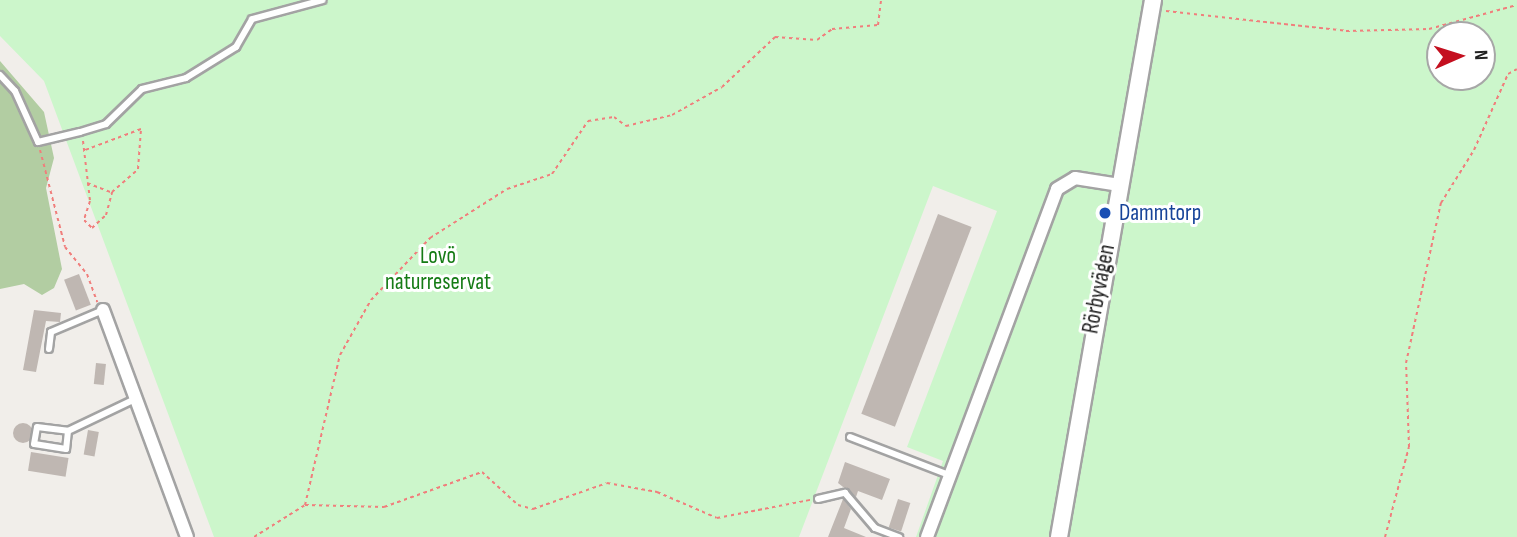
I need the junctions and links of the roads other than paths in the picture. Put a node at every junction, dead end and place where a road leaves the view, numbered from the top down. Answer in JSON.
{"nodes":[{"id":1,"x":323,"y":0,"type":"edge"},
{"id":2,"x":1152,"y":5,"type":"edge"},
{"id":3,"x":0,"y":75,"type":"edge"},
{"id":4,"x":1119,"y":185,"type":"junction"},
{"id":5,"x":103,"y":310,"type":"joint"},
{"id":6,"x":49,"y":349,"type":"dead end"},
{"id":7,"x":133,"y":400,"type":"junction"},
{"id":8,"x":68,"y":431,"type":"junction"},
{"id":9,"x":850,"y":437,"type":"dead end"},
{"id":10,"x":948,"y":475,"type":"junction"},
{"id":11,"x":818,"y":499,"type":"road end"},
{"id":12,"x":187,"y":537,"type":"edge"},
{"id":13,"x":899,"y":537,"type":"edge"},
{"id":14,"x":927,"y":537,"type":"edge"},
{"id":15,"x":1059,"y":537,"type":"edge"}],
"edges":[{"from":1,"to":3,"type":"lane"},
{"from":2,"to":4,"type":"street","name":"Rörbyvägen"},
{"from":4,"to":10,"type":"street"},
{"from":4,"to":15,"type":"street","name":"Rörbyvägen"},
{"from":5,"to":6,"type":"lane"},
{"from":5,"to":7,"type":"street"},
{"from":7,"to":8,"type":"lane"},
{"from":7,"to":12,"type":"street"},
{"from":8,"to":8,"type":"lane"},
{"from":9,"to":10,"type":"lane"},
{"from":10,"to":14,"type":"street"},
{"from":11,"to":13,"type":"lane"}]}
